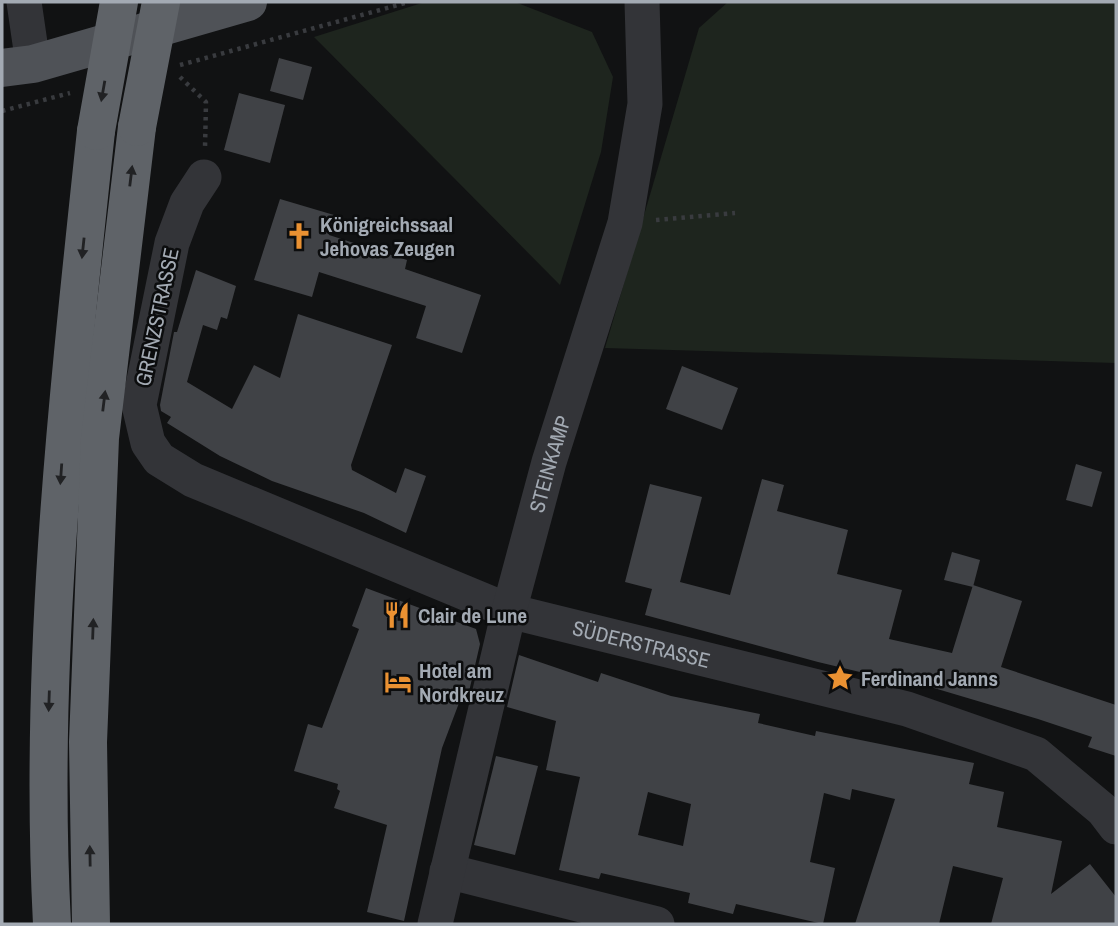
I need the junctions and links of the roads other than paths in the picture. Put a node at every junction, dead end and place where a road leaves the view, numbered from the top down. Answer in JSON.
{"nodes":[{"id":1,"x":24,"y":2,"type":"edge"},
{"id":2,"x":119,"y":2,"type":"edge"},
{"id":3,"x":161,"y":2,"type":"edge"},
{"id":4,"x":248,"y":2,"type":"edge"},
{"id":5,"x":642,"y":2,"type":"edge"},
{"id":6,"x":17,"y":66,"type":"edge"},
{"id":7,"x":204,"y":177,"type":"road end"},
{"id":8,"x":159,"y":459,"type":"joint"},
{"id":9,"x":509,"y":611,"type":"junction"},
{"id":10,"x":1116,"y":827,"type":"edge"},
{"id":11,"x":447,"y":871,"type":"junction"},
{"id":12,"x":52,"y":924,"type":"edge"},
{"id":13,"x":90,"y":924,"type":"edge"},
{"id":14,"x":436,"y":924,"type":"edge"},
{"id":15,"x":657,"y":924,"type":"edge"}],
"edges":[{"from":1,"to":6,"type":"street"},
{"from":2,"to":12,"type":"highway","one_way":true,"bridge":true},
{"from":13,"to":3,"type":"highway","one_way":true,"bridge":true},
{"from":4,"to":6,"type":"main road"},
{"from":5,"to":9,"type":"street","name":"STEINKAMP"},
{"from":7,"to":8,"type":"street","name":"GRENZSTRASSE"},
{"from":8,"to":9,"type":"street","name":"SÜDERSTRASSE"},
{"from":9,"to":10,"type":"street","name":"SÜDERSTRASSE"},
{"from":9,"to":11,"type":"street","name":"STEINKAMP"},
{"from":11,"to":14,"type":"street","name":"STEINKAMP"},
{"from":11,"to":15,"type":"street"}]}
